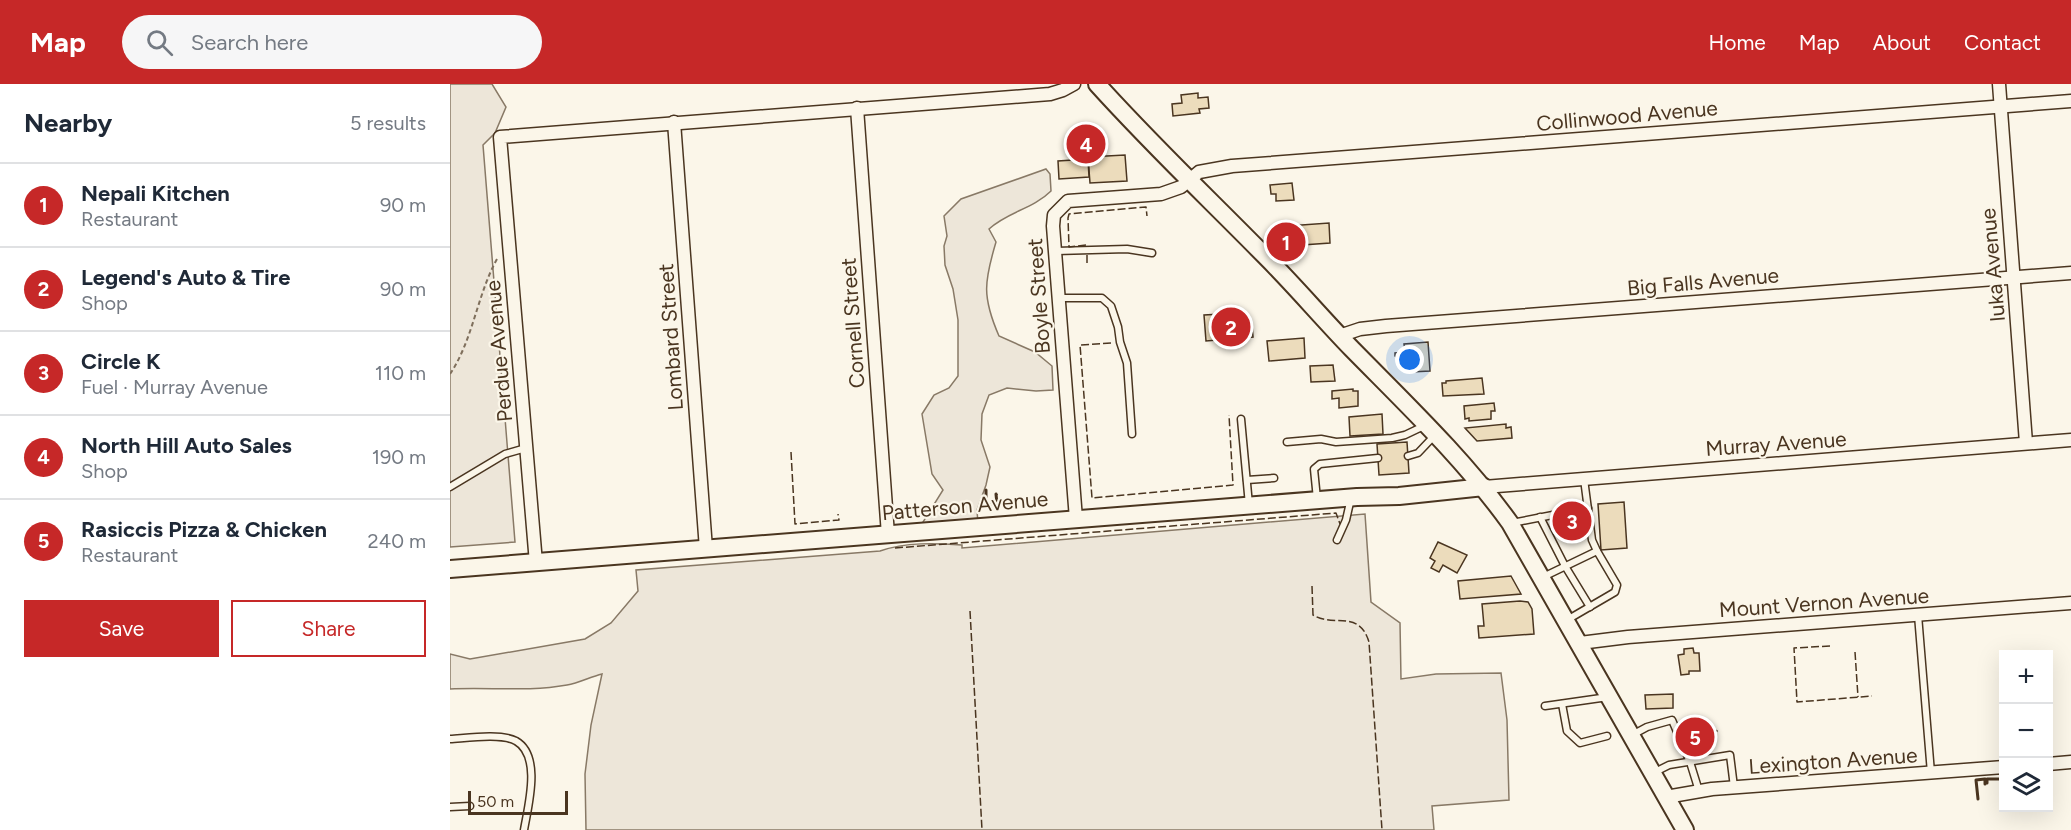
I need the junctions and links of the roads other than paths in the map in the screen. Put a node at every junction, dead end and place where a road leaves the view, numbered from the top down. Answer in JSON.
{"nodes":[{"id":1,"x":1074,"y":84,"type":"edge"},
{"id":2,"x":1097,"y":84,"type":"edge"},
{"id":3,"x":1998,"y":84,"type":"edge"},
{"id":4,"x":2071,"y":101,"type":"edge"},
{"id":5,"x":2000,"y":106,"type":"junction"},
{"id":6,"x":857,"y":108,"type":"junction"},
{"id":7,"x":674,"y":122,"type":"junction"},
{"id":8,"x":1189,"y":180,"type":"junction"},
{"id":9,"x":1056,"y":251,"type":"junction"},
{"id":10,"x":1152,"y":254,"type":"dead end"},
{"id":11,"x":2071,"y":273,"type":"edge"},
{"id":12,"x":2013,"y":277,"type":"junction"},
{"id":13,"x":1059,"y":298,"type":"junction"},
{"id":14,"x":1339,"y":336,"type":"junction"},
{"id":15,"x":1241,"y":419,"type":"dead end"},
{"id":16,"x":1431,"y":429,"type":"junction"},
{"id":17,"x":1132,"y":434,"type":"dead end"},
{"id":18,"x":2071,"y":440,"type":"edge"},
{"id":19,"x":1287,"y":442,"type":"dead end"},
{"id":20,"x":2026,"y":443,"type":"junction"},
{"id":21,"x":527,"y":448,"type":"junction"},
{"id":22,"x":1408,"y":456,"type":"dead end"},
{"id":23,"x":1378,"y":458,"type":"dead end"},
{"id":24,"x":1274,"y":478,"type":"dead end"},
{"id":25,"x":1584,"y":479,"type":"junction"},
{"id":26,"x":1247,"y":480,"type":"junction"},
{"id":27,"x":450,"y":487,"type":"edge"},
{"id":28,"x":1484,"y":487,"type":"junction"},
{"id":29,"x":1351,"y":498,"type":"junction"},
{"id":30,"x":1317,"y":500,"type":"junction"},
{"id":31,"x":1250,"y":505,"type":"junction"},
{"id":32,"x":1588,"y":508,"type":"junction"},
{"id":33,"x":1540,"y":518,"type":"junction"},
{"id":34,"x":1076,"y":519,"type":"junction"},
{"id":35,"x":1510,"y":523,"type":"junction"},
{"id":36,"x":888,"y":535,"type":"junction"},
{"id":37,"x":1337,"y":540,"type":"dead end"},
{"id":38,"x":706,"y":549,"type":"junction"},
{"id":39,"x":1597,"y":551,"type":"junction"},
{"id":40,"x":536,"y":562,"type":"junction"},
{"id":41,"x":1565,"y":566,"type":"junction"},
{"id":42,"x":450,"y":569,"type":"edge"},
{"id":43,"x":1541,"y":578,"type":"junction"},
{"id":44,"x":2071,"y":603,"type":"edge"},
{"id":45,"x":1590,"y":607,"type":"junction"},
{"id":46,"x":1918,"y":615,"type":"junction"},
{"id":47,"x":1566,"y":620,"type":"junction"},
{"id":48,"x":1580,"y":643,"type":"junction"},
{"id":49,"x":1609,"y":697,"type":"junction"},
{"id":50,"x":1562,"y":704,"type":"junction"},
{"id":51,"x":1545,"y":706,"type":"dead end"},
{"id":52,"x":1607,"y":736,"type":"dead end"},
{"id":53,"x":1631,"y":736,"type":"junction"},
{"id":54,"x":450,"y":739,"type":"edge"},
{"id":55,"x":1690,"y":762,"type":"junction"},
{"id":56,"x":2071,"y":762,"type":"edge"},
{"id":57,"x":2053,"y":764,"type":"edge"},
{"id":58,"x":1999,"y":767,"type":"edge"},
{"id":59,"x":1652,"y":773,"type":"junction"},
{"id":60,"x":1931,"y":773,"type":"junction"},
{"id":61,"x":1734,"y":788,"type":"junction"},
{"id":62,"x":1699,"y":791,"type":"junction"},
{"id":63,"x":1666,"y":797,"type":"junction"},
{"id":64,"x":470,"y":806,"type":"dead end"},
{"id":65,"x":450,"y":807,"type":"edge"},
{"id":66,"x":1679,"y":828,"type":"edge"},
{"id":67,"x":524,"y":830,"type":"edge"}],
"edges":[{"from":1,"to":6,"type":"street"},
{"from":2,"to":8,"type":"street"},
{"from":3,"to":5,"type":"street","name":"Iuka Avenue"},
{"from":4,"to":5,"type":"street","name":"Collinwood Avenue"},
{"from":5,"to":8,"type":"street","name":"Collinwood Avenue"},
{"from":5,"to":12,"type":"street","name":"Iuka Avenue"},
{"from":6,"to":7,"type":"street"},
{"from":6,"to":36,"type":"street","name":"Cornell Street"},
{"from":7,"to":21,"type":"street","name":"Perdue Avenue"},
{"from":7,"to":38,"type":"street","name":"Lombard Street"},
{"from":8,"to":9,"type":"street","name":"Boyle Street"},
{"from":8,"to":14,"type":"street"},
{"from":9,"to":10,"type":"lane"},
{"from":9,"to":13,"type":"street","name":"Boyle Street"},
{"from":11,"to":12,"type":"street","name":"Big Falls Avenue"},
{"from":12,"to":14,"type":"street","name":"Big Falls Avenue"},
{"from":12,"to":20,"type":"street","name":"Iuka Avenue"},
{"from":13,"to":17,"type":"lane"},
{"from":13,"to":34,"type":"street","name":"Boyle Street"},
{"from":14,"to":16,"type":"street"},
{"from":15,"to":26,"type":"lane"},
{"from":16,"to":19,"type":"lane"},
{"from":16,"to":22,"type":"lane"},
{"from":16,"to":28,"type":"street"},
{"from":18,"to":20,"type":"street","name":"Murray Avenue"},
{"from":20,"to":25,"type":"street","name":"Murray Avenue"},
{"from":21,"to":27,"type":"lane"},
{"from":21,"to":40,"type":"street","name":"Perdue Avenue"},
{"from":23,"to":30,"type":"lane"},
{"from":24,"to":26,"type":"lane"},
{"from":25,"to":28,"type":"street","name":"Murray Avenue"},
{"from":25,"to":32,"type":"lane"},
{"from":26,"to":31,"type":"lane"},
{"from":28,"to":29,"type":"street","name":"Patterson Avenue"},
{"from":28,"to":35,"type":"street"},
{"from":29,"to":30,"type":"street","name":"Patterson Avenue"},
{"from":29,"to":37,"type":"lane"},
{"from":30,"to":31,"type":"street","name":"Patterson Avenue"},
{"from":31,"to":34,"type":"street","name":"Patterson Avenue"},
{"from":32,"to":33,"type":"lane"},
{"from":32,"to":39,"type":"lane"},
{"from":33,"to":35,"type":"lane"},
{"from":33,"to":41,"type":"lane"},
{"from":34,"to":36,"type":"street","name":"Patterson Avenue"},
{"from":35,"to":43,"type":"street"},
{"from":36,"to":38,"type":"street","name":"Patterson Avenue"},
{"from":38,"to":40,"type":"street","name":"Patterson Avenue"},
{"from":39,"to":41,"type":"lane"},
{"from":39,"to":45,"type":"lane"},
{"from":40,"to":42,"type":"street","name":"Patterson Avenue"},
{"from":41,"to":43,"type":"lane"},
{"from":41,"to":45,"type":"lane"},
{"from":43,"to":47,"type":"street"},
{"from":44,"to":46,"type":"street","name":"Mount Vernon Avenue"},
{"from":45,"to":47,"type":"lane"},
{"from":46,"to":48,"type":"street","name":"Mount Vernon Avenue"},
{"from":46,"to":60,"type":"lane"},
{"from":47,"to":48,"type":"street"},
{"from":48,"to":49,"type":"street"},
{"from":49,"to":50,"type":"lane"},
{"from":49,"to":53,"type":"street"},
{"from":50,"to":51,"type":"lane"},
{"from":50,"to":52,"type":"lane"},
{"from":53,"to":55,"type":"lane"},
{"from":53,"to":59,"type":"street"},
{"from":54,"to":67,"type":"lane"},
{"from":55,"to":59,"type":"lane"},
{"from":55,"to":61,"type":"lane"},
{"from":55,"to":62,"type":"lane"},
{"from":56,"to":57,"type":"street"},
{"from":58,"to":60,"type":"street","name":"Lexington Avenue"},
{"from":59,"to":63,"type":"street"},
{"from":60,"to":61,"type":"street","name":"Lexington Avenue"},
{"from":61,"to":62,"type":"street","name":"Lexington Avenue"},
{"from":62,"to":63,"type":"street","name":"Lexington Avenue"},
{"from":63,"to":66,"type":"street"},
{"from":64,"to":65,"type":"lane"}]}
